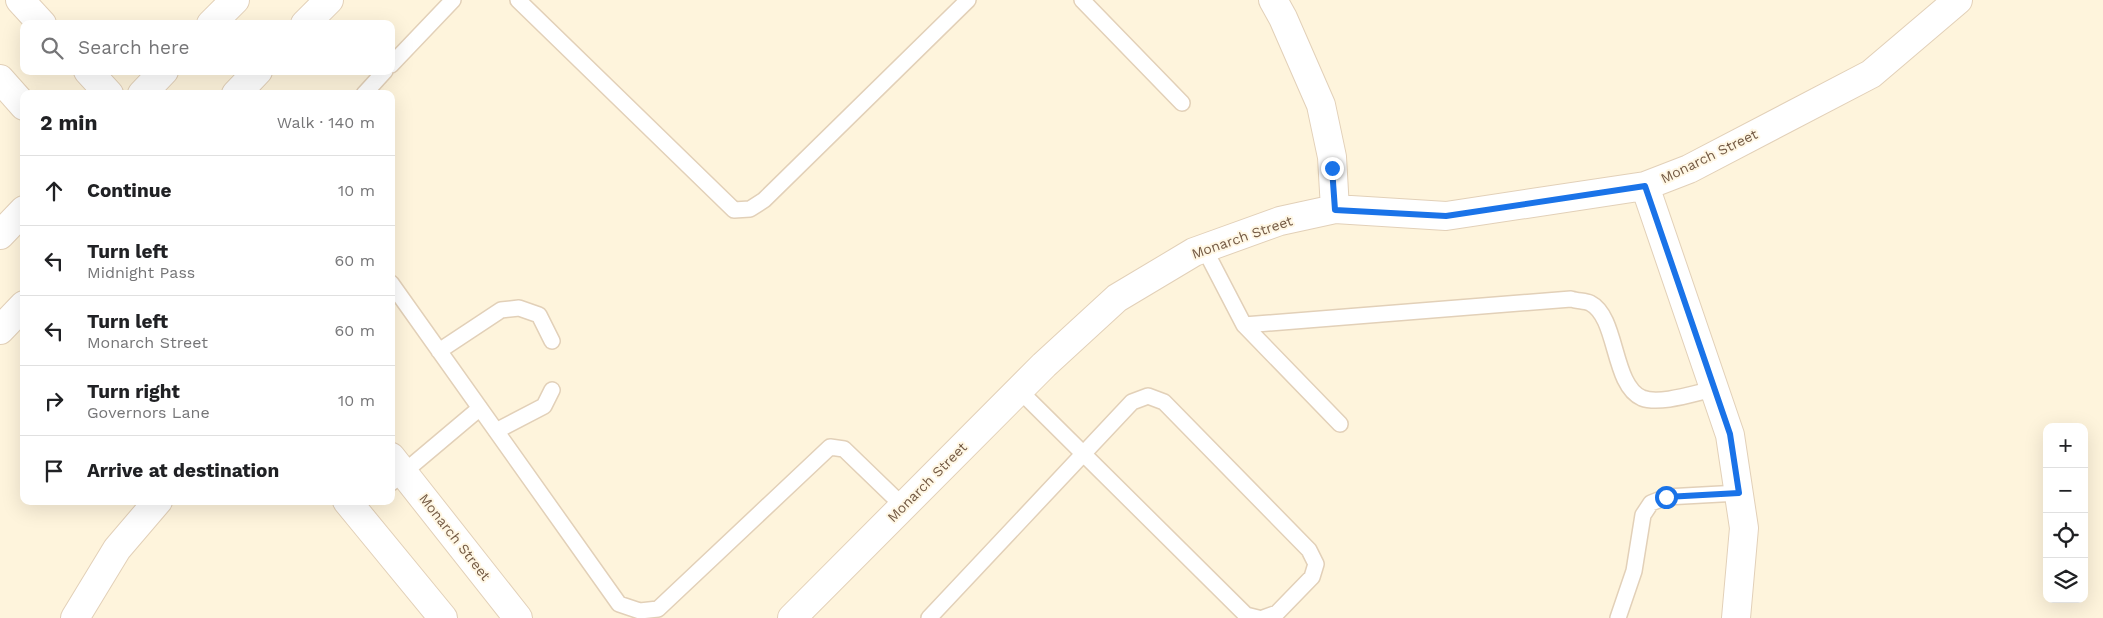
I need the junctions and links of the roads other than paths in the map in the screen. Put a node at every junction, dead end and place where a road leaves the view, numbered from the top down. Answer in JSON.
{"nodes":[{"id":1,"x":20,"y":0,"type":"edge"},
{"id":2,"x":234,"y":0,"type":"edge"},
{"id":3,"x":329,"y":0,"type":"edge"},
{"id":4,"x":453,"y":0,"type":"edge"},
{"id":5,"x":518,"y":0,"type":"edge"},
{"id":6,"x":968,"y":0,"type":"edge"},
{"id":7,"x":1082,"y":0,"type":"edge"},
{"id":8,"x":1958,"y":0,"type":"edge"},
{"id":9,"x":1275,"y":6,"type":"edge"},
{"id":10,"x":38,"y":20,"type":"edge"},
{"id":11,"x":215,"y":20,"type":"edge"},
{"id":12,"x":309,"y":20,"type":"edge"},
{"id":13,"x":395,"y":61,"type":"edge"},
{"id":14,"x":92,"y":75,"type":"edge"},
{"id":15,"x":160,"y":75,"type":"edge"},
{"id":16,"x":254,"y":75,"type":"edge"},
{"id":17,"x":381,"y":75,"type":"edge"},
{"id":18,"x":0,"y":79,"type":"edge"},
{"id":19,"x":105,"y":90,"type":"edge"},
{"id":20,"x":146,"y":90,"type":"edge"},
{"id":21,"x":240,"y":90,"type":"edge"},
{"id":22,"x":368,"y":90,"type":"edge"},
{"id":23,"x":20,"y":102,"type":"edge"},
{"id":24,"x":1182,"y":103,"type":"dead end"},
{"id":25,"x":1645,"y":186,"type":"junction"},
{"id":26,"x":1335,"y":210,"type":"junction"},
{"id":27,"x":20,"y":214,"type":"edge"},
{"id":28,"x":0,"y":235,"type":"edge"},
{"id":29,"x":1204,"y":248,"type":"junction"},
{"id":30,"x":395,"y":289,"type":"edge"},
{"id":31,"x":20,"y":309,"type":"edge"},
{"id":32,"x":1244,"y":325,"type":"junction"},
{"id":33,"x":0,"y":330,"type":"edge"},
{"id":34,"x":552,"y":341,"type":"dead end"},
{"id":35,"x":439,"y":351,"type":"junction"},
{"id":36,"x":1714,"y":388,"type":"junction"},
{"id":37,"x":552,"y":390,"type":"dead end"},
{"id":38,"x":1019,"y":390,"type":"junction"},
{"id":39,"x":480,"y":408,"type":"junction"},
{"id":40,"x":1340,"y":424,"type":"dead end"},
{"id":41,"x":496,"y":431,"type":"junction"},
{"id":42,"x":1084,"y":453,"type":"junction"},
{"id":43,"x":395,"y":471,"type":"edge"},
{"id":44,"x":1739,"y":493,"type":"junction"},
{"id":45,"x":155,"y":505,"type":"edge"},
{"id":46,"x":357,"y":505,"type":"edge"},
{"id":47,"x":903,"y":506,"type":"junction"},
{"id":48,"x":75,"y":618,"type":"edge"},
{"id":49,"x":443,"y":618,"type":"edge"},
{"id":50,"x":518,"y":618,"type":"edge"},
{"id":51,"x":792,"y":618,"type":"edge"},
{"id":52,"x":929,"y":618,"type":"edge"},
{"id":53,"x":1258,"y":618,"type":"edge"},
{"id":54,"x":1263,"y":618,"type":"edge"},
{"id":55,"x":1618,"y":618,"type":"edge"},
{"id":56,"x":1736,"y":618,"type":"edge"}],
"edges":[{"from":1,"to":10,"type":"street"},
{"from":2,"to":11,"type":"street"},
{"from":3,"to":12,"type":"street"},
{"from":4,"to":13,"type":"lane"},
{"from":5,"to":6,"type":"lane"},
{"from":7,"to":24,"type":"lane"},
{"from":8,"to":25,"type":"street","name":"Monarch Street"},
{"from":9,"to":26,"type":"street"},
{"from":14,"to":19,"type":"street"},
{"from":15,"to":20,"type":"street"},
{"from":16,"to":21,"type":"street"},
{"from":17,"to":22,"type":"lane"},
{"from":18,"to":23,"type":"street"},
{"from":25,"to":26,"type":"street","name":"Monarch Street"},
{"from":25,"to":36,"type":"street"},
{"from":26,"to":29,"type":"street","name":"Monarch Street"},
{"from":27,"to":28,"type":"street"},
{"from":29,"to":32,"type":"lane"},
{"from":29,"to":38,"type":"street","name":"Monarch Street"},
{"from":30,"to":35,"type":"lane"},
{"from":31,"to":33,"type":"street"},
{"from":32,"to":36,"type":"lane"},
{"from":32,"to":40,"type":"lane"},
{"from":34,"to":35,"type":"lane"},
{"from":35,"to":39,"type":"lane"},
{"from":36,"to":44,"type":"street"},
{"from":37,"to":41,"type":"lane"},
{"from":38,"to":42,"type":"lane"},
{"from":38,"to":47,"type":"street","name":"Monarch Street"},
{"from":39,"to":41,"type":"lane"},
{"from":39,"to":43,"type":"lane"},
{"from":41,"to":47,"type":"lane"},
{"from":42,"to":52,"type":"lane"},
{"from":42,"to":53,"type":"lane"},
{"from":42,"to":54,"type":"lane"},
{"from":43,"to":50,"type":"street","name":"Monarch Street"},
{"from":44,"to":55,"type":"lane"},
{"from":44,"to":56,"type":"street"},
{"from":45,"to":48,"type":"street"},
{"from":46,"to":49,"type":"street"},
{"from":47,"to":51,"type":"street","name":"Monarch Street"}]}
